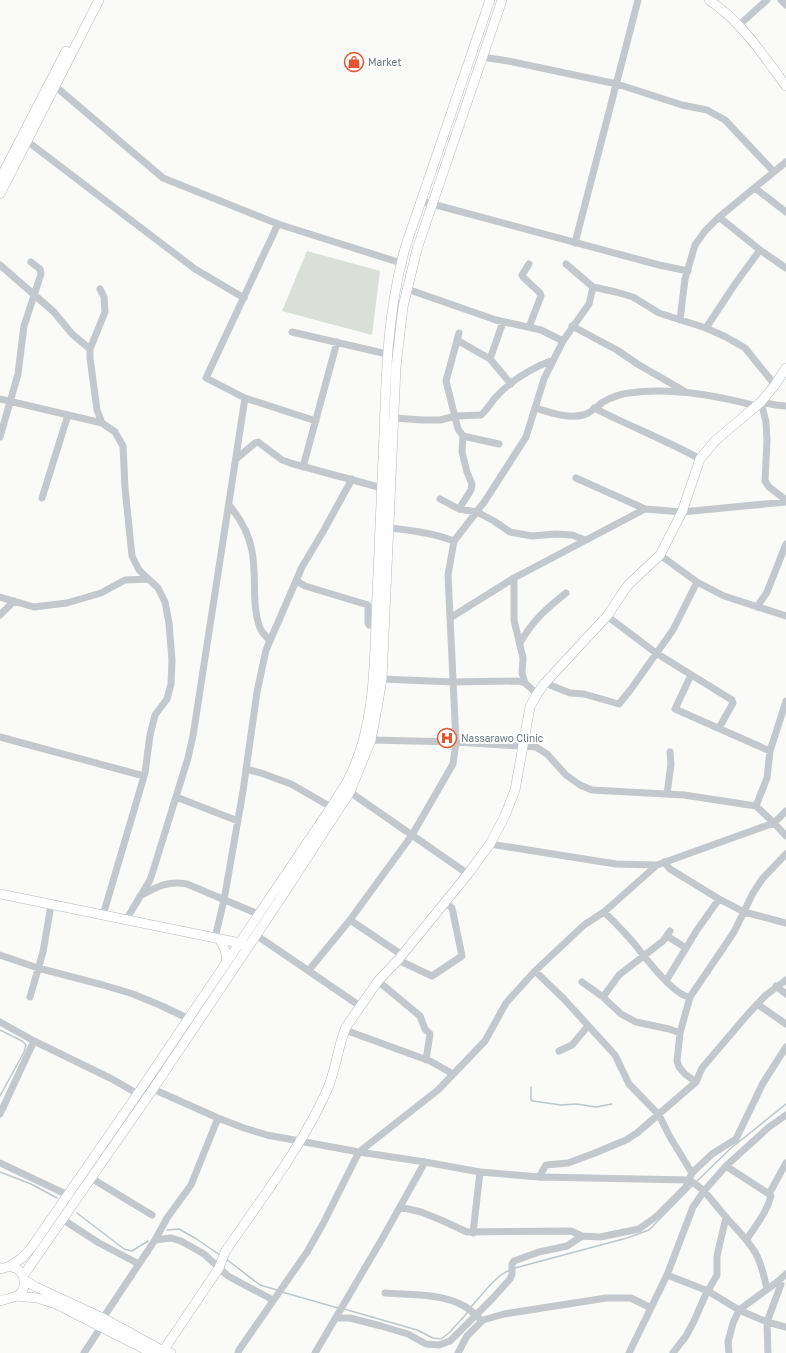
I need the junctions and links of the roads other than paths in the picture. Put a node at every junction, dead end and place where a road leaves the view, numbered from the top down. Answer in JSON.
{"nodes":[{"id":1,"x":92,"y":0,"type":"edge"},
{"id":2,"x":99,"y":0,"type":"edge"},
{"id":3,"x":490,"y":0,"type":"edge"},
{"id":4,"x":502,"y":0,"type":"edge"},
{"id":5,"x":638,"y":0,"type":"edge"},
{"id":6,"x":709,"y":0,"type":"edge"},
{"id":7,"x":767,"y":0,"type":"edge"},
{"id":8,"x":781,"y":0,"type":"edge"},
{"id":9,"x":786,"y":5,"type":"edge"},
{"id":10,"x":739,"y":25,"type":"junction"},
{"id":11,"x":482,"y":57,"type":"junction"},
{"id":12,"x":616,"y":84,"type":"junction"},
{"id":13,"x":56,"y":86,"type":"junction"},
{"id":14,"x":786,"y":86,"type":"edge"},
{"id":15,"x":452,"y":112,"type":"junction"},
{"id":16,"x":462,"y":115,"type":"junction"},
{"id":17,"x":27,"y":141,"type":"junction"},
{"id":18,"x":786,"y":162,"type":"edge"},
{"id":19,"x":774,"y":172,"type":"junction"},
{"id":20,"x":0,"y":180,"type":"edge"},
{"id":21,"x":755,"y":188,"type":"junction"},
{"id":22,"x":0,"y":194,"type":"edge"},
{"id":23,"x":421,"y":201,"type":"junction"},
{"id":24,"x":432,"y":204,"type":"junction"},
{"id":25,"x":786,"y":212,"type":"edge"},
{"id":26,"x":719,"y":217,"type":"junction"},
{"id":27,"x":278,"y":224,"type":"junction"},
{"id":28,"x":575,"y":243,"type":"junction"},
{"id":29,"x":760,"y":250,"type":"junction"},
{"id":30,"x":31,"y":262,"type":"dead end"},
{"id":31,"x":401,"y":263,"type":"junction"},
{"id":32,"x":529,"y":264,"type":"dead end"},
{"id":33,"x":566,"y":264,"type":"dead end"},
{"id":34,"x":0,"y":265,"type":"edge"},
{"id":35,"x":786,"y":268,"type":"edge"},
{"id":36,"x":688,"y":271,"type":"junction"},
{"id":37,"x":593,"y":288,"type":"junction"},
{"id":38,"x":100,"y":289,"type":"dead end"},
{"id":39,"x":407,"y":289,"type":"junction"},
{"id":40,"x":34,"y":295,"type":"junction"},
{"id":41,"x":244,"y":298,"type":"junction"},
{"id":42,"x":680,"y":320,"type":"junction"},
{"id":43,"x":503,"y":322,"type":"junction"},
{"id":44,"x":572,"y":326,"type":"junction"},
{"id":45,"x":529,"y":327,"type":"junction"},
{"id":46,"x":706,"y":328,"type":"junction"},
{"id":47,"x":292,"y":332,"type":"dead end"},
{"id":48,"x":564,"y":341,"type":"junction"},
{"id":49,"x":337,"y":342,"type":"junction"},
{"id":50,"x":90,"y":349,"type":"junction"},
{"id":51,"x":387,"y":354,"type":"junction"},
{"id":52,"x":490,"y":359,"type":"junction"},
{"id":53,"x":553,"y":360,"type":"junction"},
{"id":54,"x":786,"y":368,"type":"edge"},
{"id":55,"x":511,"y":384,"type":"junction"},
{"id":56,"x":775,"y":385,"type":"junction"},
{"id":57,"x":686,"y":392,"type":"junction"},
{"id":58,"x":245,"y":398,"type":"junction"},
{"id":59,"x":0,"y":399,"type":"edge"},
{"id":60,"x":10,"y":402,"type":"junction"},
{"id":61,"x":758,"y":404,"type":"junction"},
{"id":62,"x":786,"y":406,"type":"edge"},
{"id":63,"x":535,"y":408,"type":"junction"},
{"id":64,"x":594,"y":408,"type":"junction"},
{"id":65,"x":68,"y":415,"type":"junction"},
{"id":66,"x":456,"y":416,"type":"junction"},
{"id":67,"x":394,"y":418,"type":"junction"},
{"id":68,"x":316,"y":421,"type":"junction"},
{"id":69,"x":102,"y":423,"type":"junction"},
{"id":70,"x":463,"y":436,"type":"junction"},
{"id":71,"x":0,"y":437,"type":"edge"},
{"id":72,"x":499,"y":444,"type":"dead end"},
{"id":73,"x":236,"y":459,"type":"junction"},
{"id":74,"x":700,"y":459,"type":"junction"},
{"id":75,"x":303,"y":467,"type":"junction"},
{"id":76,"x":576,"y":478,"type":"dead end"},
{"id":77,"x":352,"y":479,"type":"junction"},
{"id":78,"x":382,"y":488,"type":"junction"},
{"id":79,"x":42,"y":498,"type":"dead end"},
{"id":80,"x":440,"y":499,"type":"dead end"},
{"id":81,"x":786,"y":501,"type":"edge"},
{"id":82,"x":229,"y":505,"type":"junction"},
{"id":83,"x":460,"y":509,"type":"junction"},
{"id":84,"x":645,"y":509,"type":"junction"},
{"id":85,"x":477,"y":512,"type":"junction"},
{"id":86,"x":682,"y":512,"type":"junction"},
{"id":87,"x":389,"y":528,"type":"junction"},
{"id":88,"x":585,"y":540,"type":"junction"},
{"id":89,"x":454,"y":541,"type":"junction"},
{"id":90,"x":786,"y":544,"type":"edge"},
{"id":91,"x":660,"y":555,"type":"junction"},
{"id":92,"x":514,"y":578,"type":"junction"},
{"id":93,"x":148,"y":579,"type":"junction"},
{"id":94,"x":296,"y":581,"type":"junction"},
{"id":95,"x":697,"y":582,"type":"junction"},
{"id":96,"x":566,"y":593,"type":"dead end"},
{"id":97,"x":0,"y":597,"type":"edge"},
{"id":98,"x":14,"y":601,"type":"junction"},
{"id":99,"x":757,"y":607,"type":"junction"},
{"id":100,"x":0,"y":615,"type":"edge"},
{"id":101,"x":607,"y":616,"type":"junction"},
{"id":102,"x":786,"y":616,"type":"edge"},
{"id":103,"x":450,"y":618,"type":"junction"},
{"id":104,"x":376,"y":625,"type":"junction"},
{"id":105,"x":270,"y":640,"type":"junction"},
{"id":106,"x":520,"y":643,"type":"junction"},
{"id":107,"x":656,"y":654,"type":"junction"},
{"id":108,"x":691,"y":675,"type":"junction"},
{"id":109,"x":382,"y":679,"type":"junction"},
{"id":110,"x":453,"y":682,"type":"junction"},
{"id":111,"x":545,"y":683,"type":"junction"},
{"id":112,"x":525,"y":684,"type":"junction"},
{"id":113,"x":537,"y":694,"type":"junction"},
{"id":114,"x":786,"y":701,"type":"edge"},
{"id":115,"x":719,"y":728,"type":"junction"},
{"id":116,"x":0,"y":737,"type":"edge"},
{"id":117,"x":371,"y":740,"type":"junction"},
{"id":118,"x":456,"y":742,"type":"junction"},
{"id":119,"x":522,"y":746,"type":"junction"},
{"id":120,"x":770,"y":751,"type":"junction"},
{"id":121,"x":670,"y":752,"type":"dead end"},
{"id":122,"x":246,"y":769,"type":"junction"},
{"id":123,"x":144,"y":776,"type":"junction"},
{"id":124,"x":346,"y":790,"type":"junction"},
{"id":125,"x":667,"y":794,"type":"junction"},
{"id":126,"x":176,"y":796,"type":"junction"},
{"id":127,"x":756,"y":806,"type":"junction"},
{"id":128,"x":331,"y":807,"type":"junction"},
{"id":129,"x":784,"y":813,"type":"edge"},
{"id":130,"x":238,"y":821,"type":"junction"},
{"id":131,"x":774,"y":823,"type":"junction"},
{"id":132,"x":412,"y":835,"type":"junction"},
{"id":133,"x":786,"y":836,"type":"edge"},
{"id":134,"x":490,"y":844,"type":"junction"},
{"id":135,"x":786,"y":854,"type":"edge"},
{"id":136,"x":661,"y":864,"type":"junction"},
{"id":137,"x":468,"y":874,"type":"junction"},
{"id":138,"x":0,"y":894,"type":"edge"},
{"id":139,"x":140,"y":896,"type":"junction"},
{"id":140,"x":719,"y":899,"type":"junction"},
{"id":141,"x":224,"y":900,"type":"junction"},
{"id":142,"x":445,"y":902,"type":"junction"},
{"id":143,"x":51,"y":905,"type":"junction"},
{"id":144,"x":604,"y":912,"type":"junction"},
{"id":145,"x":744,"y":912,"type":"junction"},
{"id":146,"x":258,"y":914,"type":"junction"},
{"id":147,"x":103,"y":915,"type":"junction"},
{"id":148,"x":126,"y":920,"type":"junction"},
{"id":149,"x":350,"y":920,"type":"junction"},
{"id":150,"x":786,"y":923,"type":"edge"},
{"id":151,"x":256,"y":936,"type":"junction"},
{"id":152,"x":217,"y":939,"type":"junction"},
{"id":153,"x":244,"y":945,"type":"junction"},
{"id":154,"x":686,"y":948,"type":"junction"},
{"id":155,"x":0,"y":955,"type":"edge"},
{"id":156,"x":644,"y":956,"type":"junction"},
{"id":157,"x":400,"y":957,"type":"junction"},
{"id":158,"x":226,"y":963,"type":"junction"},
{"id":159,"x":38,"y":968,"type":"junction"},
{"id":160,"x":309,"y":970,"type":"junction"},
{"id":161,"x":535,"y":971,"type":"junction"},
{"id":162,"x":666,"y":980,"type":"junction"},
{"id":163,"x":786,"y":980,"type":"edge"},
{"id":164,"x":378,"y":981,"type":"junction"},
{"id":165,"x":582,"y":982,"type":"dead end"},
{"id":166,"x":776,"y":986,"type":"junction"},
{"id":167,"x":786,"y":994,"type":"edge"},
{"id":168,"x":30,"y":997,"type":"dead end"},
{"id":169,"x":603,"y":997,"type":"junction"},
{"id":170,"x":690,"y":997,"type":"junction"},
{"id":171,"x":757,"y":1004,"type":"junction"},
{"id":172,"x":360,"y":1006,"type":"junction"},
{"id":173,"x":189,"y":1019,"type":"junction"},
{"id":174,"x":0,"y":1022,"type":"edge"},
{"id":175,"x":786,"y":1024,"type":"edge"},
{"id":176,"x":588,"y":1026,"type":"junction"},
{"id":177,"x":345,"y":1030,"type":"junction"},
{"id":178,"x":680,"y":1033,"type":"junction"},
{"id":179,"x":34,"y":1041,"type":"junction"},
{"id":180,"x":786,"y":1047,"type":"edge"},
{"id":181,"x":560,"y":1051,"type":"dead end"},
{"id":182,"x":426,"y":1060,"type":"junction"},
{"id":183,"x":453,"y":1074,"type":"junction"},
{"id":184,"x":696,"y":1082,"type":"junction"},
{"id":185,"x":153,"y":1089,"type":"junction"},
{"id":186,"x":138,"y":1094,"type":"junction"},
{"id":187,"x":0,"y":1114,"type":"edge"},
{"id":188,"x":659,"y":1115,"type":"junction"},
{"id":189,"x":786,"y":1115,"type":"edge"},
{"id":190,"x":218,"y":1118,"type":"junction"},
{"id":191,"x":300,"y":1141,"type":"junction"},
{"id":192,"x":359,"y":1152,"type":"junction"},
{"id":193,"x":424,"y":1162,"type":"junction"},
{"id":194,"x":786,"y":1162,"type":"edge"},
{"id":195,"x":0,"y":1163,"type":"edge"},
{"id":196,"x":726,"y":1166,"type":"junction"},
{"id":197,"x":480,"y":1172,"type":"junction"},
{"id":198,"x":692,"y":1173,"type":"junction"},
{"id":199,"x":539,"y":1177,"type":"junction"},
{"id":200,"x":91,"y":1178,"type":"junction"},
{"id":201,"x":689,"y":1181,"type":"junction"},
{"id":202,"x":704,"y":1191,"type":"junction"},
{"id":203,"x":769,"y":1194,"type":"junction"},
{"id":204,"x":72,"y":1197,"type":"junction"},
{"id":205,"x":400,"y":1207,"type":"junction"},
{"id":206,"x":152,"y":1215,"type":"dead end"},
{"id":207,"x":726,"y":1218,"type":"junction"},
{"id":208,"x":62,"y":1219,"type":"junction"},
{"id":209,"x":473,"y":1233,"type":"junction"},
{"id":210,"x":582,"y":1236,"type":"junction"},
{"id":211,"x":747,"y":1239,"type":"junction"},
{"id":212,"x":155,"y":1240,"type":"junction"},
{"id":213,"x":139,"y":1264,"type":"junction"},
{"id":214,"x":221,"y":1266,"type":"junction"},
{"id":215,"x":4,"y":1268,"type":"edge"},
{"id":216,"x":786,"y":1274,"type":"edge"},
{"id":217,"x":667,"y":1275,"type":"junction"},
{"id":218,"x":24,"y":1278,"type":"junction"},
{"id":219,"x":781,"y":1285,"type":"edge"},
{"id":220,"x":767,"y":1289,"type":"junction"},
{"id":221,"x":708,"y":1291,"type":"junction"},
{"id":222,"x":385,"y":1293,"type":"dead end"},
{"id":223,"x":8,"y":1298,"type":"edge"},
{"id":224,"x":275,"y":1298,"type":"junction"},
{"id":225,"x":0,"y":1305,"type":"edge"},
{"id":226,"x":651,"y":1308,"type":"junction"},
{"id":227,"x":739,"y":1310,"type":"junction"},
{"id":228,"x":339,"y":1312,"type":"junction"},
{"id":229,"x":474,"y":1313,"type":"junction"},
{"id":230,"x":482,"y":1320,"type":"junction"},
{"id":231,"x":102,"y":1322,"type":"junction"},
{"id":232,"x":767,"y":1322,"type":"junction"},
{"id":233,"x":786,"y":1327,"type":"edge"},
{"id":234,"x":165,"y":1352,"type":"edge"},
{"id":235,"x":84,"y":1353,"type":"edge"},
{"id":236,"x":152,"y":1353,"type":"edge"},
{"id":237,"x":238,"y":1353,"type":"edge"},
{"id":238,"x":315,"y":1353,"type":"edge"},
{"id":239,"x":458,"y":1353,"type":"edge"},
{"id":240,"x":629,"y":1353,"type":"edge"},
{"id":241,"x":673,"y":1353,"type":"edge"},
{"id":242,"x":729,"y":1353,"type":"edge"},
{"id":243,"x":768,"y":1353,"type":"edge"}],
"edges":[{"from":1,"to":20,"type":"main road"},
{"from":2,"to":13,"type":"main road"},
{"from":3,"to":15,"type":"main road"},
{"from":4,"to":11,"type":"main road"},
{"from":5,"to":12,"type":"street"},
{"from":6,"to":10,"type":"main road"},
{"from":7,"to":10,"type":"street"},
{"from":8,"to":9,"type":"street"},
{"from":10,"to":14,"type":"main road"},
{"from":11,"to":12,"type":"street"},
{"from":11,"to":16,"type":"main road"},
{"from":12,"to":19,"type":"street"},
{"from":12,"to":28,"type":"street"},
{"from":13,"to":17,"type":"main road"},
{"from":13,"to":27,"type":"street"},
{"from":15,"to":16,"type":"main road"},
{"from":15,"to":23,"type":"main road"},
{"from":16,"to":24,"type":"main road"},
{"from":17,"to":22,"type":"main road"},
{"from":17,"to":41,"type":"street"},
{"from":18,"to":19,"type":"street"},
{"from":19,"to":21,"type":"street"},
{"from":21,"to":25,"type":"street"},
{"from":21,"to":26,"type":"street"},
{"from":23,"to":24,"type":"street"},
{"from":23,"to":31,"type":"main road"},
{"from":24,"to":28,"type":"street"},
{"from":24,"to":39,"type":"main road"},
{"from":26,"to":29,"type":"street"},
{"from":26,"to":36,"type":"street"},
{"from":27,"to":31,"type":"street"},
{"from":27,"to":41,"type":"street"},
{"from":28,"to":36,"type":"street"},
{"from":29,"to":35,"type":"street"},
{"from":29,"to":46,"type":"street"},
{"from":30,"to":40,"type":"street"},
{"from":31,"to":51,"type":"main road"},
{"from":32,"to":45,"type":"street"},
{"from":33,"to":37,"type":"street"},
{"from":34,"to":40,"type":"street"},
{"from":36,"to":42,"type":"street"},
{"from":37,"to":42,"type":"street"},
{"from":37,"to":44,"type":"street"},
{"from":38,"to":50,"type":"street"},
{"from":39,"to":43,"type":"street"},
{"from":39,"to":67,"type":"main road"},
{"from":40,"to":50,"type":"street"},
{"from":40,"to":60,"type":"street"},
{"from":41,"to":58,"type":"street"},
{"from":42,"to":46,"type":"street"},
{"from":43,"to":45,"type":"street"},
{"from":43,"to":52,"type":"street"},
{"from":44,"to":48,"type":"street"},
{"from":44,"to":57,"type":"street"},
{"from":45,"to":48,"type":"street"},
{"from":46,"to":56,"type":"street"},
{"from":47,"to":49,"type":"street"},
{"from":48,"to":53,"type":"street"},
{"from":49,"to":51,"type":"street"},
{"from":49,"to":68,"type":"street"},
{"from":50,"to":69,"type":"street"},
{"from":51,"to":78,"type":"main road"},
{"from":52,"to":55,"type":"street"},
{"from":52,"to":66,"type":"street"},
{"from":53,"to":55,"type":"street"},
{"from":53,"to":63,"type":"street"},
{"from":54,"to":56,"type":"main road"},
{"from":55,"to":66,"type":"street"},
{"from":56,"to":61,"type":"main road"},
{"from":57,"to":61,"type":"street"},
{"from":57,"to":64,"type":"street"},
{"from":58,"to":68,"type":"street"},
{"from":58,"to":73,"type":"street"},
{"from":59,"to":60,"type":"street"},
{"from":60,"to":65,"type":"street"},
{"from":60,"to":71,"type":"street"},
{"from":61,"to":62,"type":"street"},
{"from":61,"to":74,"type":"main road"},
{"from":61,"to":81,"type":"street"},
{"from":63,"to":64,"type":"street"},
{"from":63,"to":85,"type":"street"},
{"from":64,"to":74,"type":"street"},
{"from":65,"to":69,"type":"street"},
{"from":65,"to":79,"type":"street"},
{"from":66,"to":67,"type":"street"},
{"from":66,"to":70,"type":"street"},
{"from":67,"to":87,"type":"main road"},
{"from":68,"to":75,"type":"street"},
{"from":69,"to":93,"type":"street"},
{"from":70,"to":72,"type":"street"},
{"from":70,"to":83,"type":"street"},
{"from":73,"to":75,"type":"street"},
{"from":73,"to":82,"type":"street"},
{"from":74,"to":86,"type":"main road"},
{"from":75,"to":77,"type":"street"},
{"from":76,"to":84,"type":"street"},
{"from":77,"to":78,"type":"street"},
{"from":77,"to":94,"type":"street"},
{"from":78,"to":104,"type":"main road"},
{"from":80,"to":83,"type":"street"},
{"from":81,"to":86,"type":"street"},
{"from":82,"to":105,"type":"street"},
{"from":82,"to":126,"type":"street"},
{"from":83,"to":85,"type":"street"},
{"from":84,"to":86,"type":"street"},
{"from":84,"to":88,"type":"street"},
{"from":85,"to":88,"type":"street"},
{"from":85,"to":89,"type":"street"},
{"from":86,"to":91,"type":"main road"},
{"from":87,"to":89,"type":"street"},
{"from":87,"to":109,"type":"main road"},
{"from":88,"to":92,"type":"street"},
{"from":89,"to":103,"type":"street"},
{"from":90,"to":99,"type":"street"},
{"from":91,"to":95,"type":"street"},
{"from":91,"to":101,"type":"main road"},
{"from":92,"to":103,"type":"street"},
{"from":92,"to":106,"type":"street"},
{"from":93,"to":98,"type":"street"},
{"from":93,"to":123,"type":"street"},
{"from":94,"to":104,"type":"street"},
{"from":94,"to":105,"type":"street"},
{"from":95,"to":99,"type":"street"},
{"from":95,"to":107,"type":"street"},
{"from":96,"to":106,"type":"street"},
{"from":97,"to":98,"type":"street"},
{"from":98,"to":100,"type":"street"},
{"from":99,"to":102,"type":"street"},
{"from":101,"to":107,"type":"street"},
{"from":101,"to":111,"type":"main road"},
{"from":103,"to":110,"type":"street"},
{"from":104,"to":124,"type":"main road"},
{"from":105,"to":122,"type":"street"},
{"from":106,"to":112,"type":"street"},
{"from":107,"to":108,"type":"street"},
{"from":107,"to":111,"type":"street"},
{"from":108,"to":115,"type":"street"},
{"from":108,"to":115,"type":"street"},
{"from":109,"to":110,"type":"street"},
{"from":109,"to":117,"type":"main road"},
{"from":110,"to":112,"type":"street"},
{"from":110,"to":118,"type":"street"},
{"from":111,"to":113,"type":"main road"},
{"from":112,"to":113,"type":"street"},
{"from":113,"to":119,"type":"main road"},
{"from":114,"to":120,"type":"street"},
{"from":115,"to":120,"type":"street"},
{"from":116,"to":123,"type":"street"},
{"from":117,"to":118,"type":"street"},
{"from":117,"to":124,"type":"main road"},
{"from":118,"to":119,"type":"street"},
{"from":118,"to":132,"type":"street"},
{"from":119,"to":125,"type":"street"},
{"from":119,"to":134,"type":"main road"},
{"from":120,"to":127,"type":"street"},
{"from":121,"to":125,"type":"street"},
{"from":122,"to":128,"type":"street"},
{"from":122,"to":130,"type":"street"},
{"from":123,"to":147,"type":"street"},
{"from":124,"to":128,"type":"main road"},
{"from":124,"to":132,"type":"street"},
{"from":124,"to":151,"type":"main road"},
{"from":125,"to":127,"type":"street"},
{"from":126,"to":130,"type":"street"},
{"from":126,"to":139,"type":"street"},
{"from":127,"to":131,"type":"street"},
{"from":128,"to":146,"type":"main road"},
{"from":129,"to":131,"type":"street"},
{"from":130,"to":141,"type":"street"},
{"from":131,"to":133,"type":"street"},
{"from":131,"to":136,"type":"street"},
{"from":132,"to":137,"type":"street"},
{"from":132,"to":149,"type":"street"},
{"from":134,"to":136,"type":"street"},
{"from":134,"to":137,"type":"main road"},
{"from":135,"to":145,"type":"street"},
{"from":136,"to":140,"type":"street"},
{"from":136,"to":144,"type":"street"},
{"from":137,"to":142,"type":"main road"},
{"from":138,"to":143,"type":"main road"},
{"from":139,"to":141,"type":"street"},
{"from":139,"to":148,"type":"street"},
{"from":140,"to":145,"type":"street"},
{"from":140,"to":154,"type":"street"},
{"from":141,"to":146,"type":"street"},
{"from":141,"to":152,"type":"street"},
{"from":142,"to":157,"type":"main road"},
{"from":142,"to":157,"type":"street"},
{"from":143,"to":147,"type":"main road"},
{"from":143,"to":159,"type":"street"},
{"from":144,"to":156,"type":"street"},
{"from":144,"to":161,"type":"street"},
{"from":145,"to":150,"type":"street"},
{"from":145,"to":170,"type":"street"},
{"from":146,"to":153,"type":"main road"},
{"from":147,"to":148,"type":"main road"},
{"from":148,"to":152,"type":"main road"},
{"from":149,"to":157,"type":"street"},
{"from":149,"to":160,"type":"street"},
{"from":151,"to":153,"type":"main road"},
{"from":151,"to":160,"type":"street"},
{"from":152,"to":153,"type":"main road"},
{"from":152,"to":158,"type":"main road"},
{"from":153,"to":158,"type":"main road"},
{"from":153,"to":185,"type":"main road"},
{"from":154,"to":156,"type":"street"},
{"from":154,"to":162,"type":"street"},
{"from":155,"to":159,"type":"street"},
{"from":156,"to":162,"type":"street"},
{"from":156,"to":169,"type":"street"},
{"from":157,"to":164,"type":"main road"},
{"from":158,"to":173,"type":"main road"},
{"from":159,"to":168,"type":"street"},
{"from":159,"to":173,"type":"street"},
{"from":160,"to":172,"type":"street"},
{"from":161,"to":176,"type":"street"},
{"from":161,"to":183,"type":"street"},
{"from":162,"to":170,"type":"street"},
{"from":163,"to":166,"type":"street"},
{"from":164,"to":172,"type":"main road"},
{"from":164,"to":182,"type":"street"},
{"from":165,"to":169,"type":"street"},
{"from":166,"to":167,"type":"street"},
{"from":166,"to":171,"type":"street"},
{"from":169,"to":178,"type":"street"},
{"from":170,"to":178,"type":"street"},
{"from":171,"to":175,"type":"street"},
{"from":171,"to":184,"type":"street"},
{"from":172,"to":177,"type":"main road"},
{"from":173,"to":186,"type":"main road"},
{"from":174,"to":179,"type":"street"},
{"from":176,"to":181,"type":"street"},
{"from":176,"to":188,"type":"street"},
{"from":177,"to":182,"type":"street"},
{"from":177,"to":191,"type":"main road"},
{"from":178,"to":184,"type":"street"},
{"from":179,"to":186,"type":"street"},
{"from":179,"to":187,"type":"street"},
{"from":180,"to":198,"type":"street"},
{"from":182,"to":183,"type":"street"},
{"from":183,"to":192,"type":"street"},
{"from":184,"to":188,"type":"street"},
{"from":185,"to":190,"type":"street"},
{"from":185,"to":200,"type":"main road"},
{"from":186,"to":204,"type":"main road"},
{"from":188,"to":198,"type":"street"},
{"from":188,"to":199,"type":"street"},
{"from":189,"to":196,"type":"street"},
{"from":190,"to":191,"type":"street"},
{"from":190,"to":212,"type":"street"},
{"from":191,"to":192,"type":"street"},
{"from":191,"to":214,"type":"main road"},
{"from":192,"to":193,"type":"street"},
{"from":192,"to":224,"type":"street"},
{"from":193,"to":197,"type":"street"},
{"from":193,"to":205,"type":"street"},
{"from":194,"to":203,"type":"street"},
{"from":195,"to":204,"type":"street"},
{"from":196,"to":202,"type":"street"},
{"from":196,"to":203,"type":"street"},
{"from":197,"to":199,"type":"street"},
{"from":197,"to":209,"type":"street"},
{"from":198,"to":201,"type":"street"},
{"from":199,"to":201,"type":"street"},
{"from":200,"to":204,"type":"main road"},
{"from":200,"to":206,"type":"street"},
{"from":201,"to":202,"type":"street"},
{"from":201,"to":210,"type":"street"},
{"from":202,"to":207,"type":"street"},
{"from":202,"to":217,"type":"street"},
{"from":203,"to":211,"type":"street"},
{"from":204,"to":208,"type":"main road"},
{"from":204,"to":215,"type":"main road"},
{"from":205,"to":209,"type":"street"},
{"from":205,"to":228,"type":"street"},
{"from":207,"to":211,"type":"street"},
{"from":207,"to":221,"type":"street"},
{"from":208,"to":213,"type":"street"},
{"from":208,"to":218,"type":"main road"},
{"from":209,"to":210,"type":"street"},
{"from":210,"to":229,"type":"street"},
{"from":211,"to":220,"type":"street"},
{"from":212,"to":213,"type":"street"},
{"from":212,"to":214,"type":"street"},
{"from":213,"to":231,"type":"street"},
{"from":214,"to":224,"type":"street"},
{"from":214,"to":234,"type":"main road"},
{"from":215,"to":218,"type":"main road"},
{"from":216,"to":219,"type":"street"},
{"from":217,"to":221,"type":"street"},
{"from":217,"to":226,"type":"street"},
{"from":218,"to":223,"type":"main road"},
{"from":218,"to":231,"type":"main road"},
{"from":219,"to":220,"type":"street"},
{"from":219,"to":232,"type":"street"},
{"from":220,"to":227,"type":"street"},
{"from":221,"to":227,"type":"street"},
{"from":221,"to":241,"type":"street"},
{"from":222,"to":229,"type":"street"},
{"from":223,"to":225,"type":"main road"},
{"from":223,"to":231,"type":"main road"},
{"from":224,"to":237,"type":"street"},
{"from":226,"to":230,"type":"street"},
{"from":226,"to":240,"type":"street"},
{"from":227,"to":232,"type":"street"},
{"from":227,"to":242,"type":"street"},
{"from":228,"to":229,"type":"street"},
{"from":228,"to":238,"type":"street"},
{"from":229,"to":230,"type":"street"},
{"from":230,"to":239,"type":"street"},
{"from":231,"to":234,"type":"main road"},
{"from":231,"to":235,"type":"street"},
{"from":231,"to":236,"type":"main road"},
{"from":232,"to":233,"type":"street"},
{"from":232,"to":243,"type":"street"}]}
